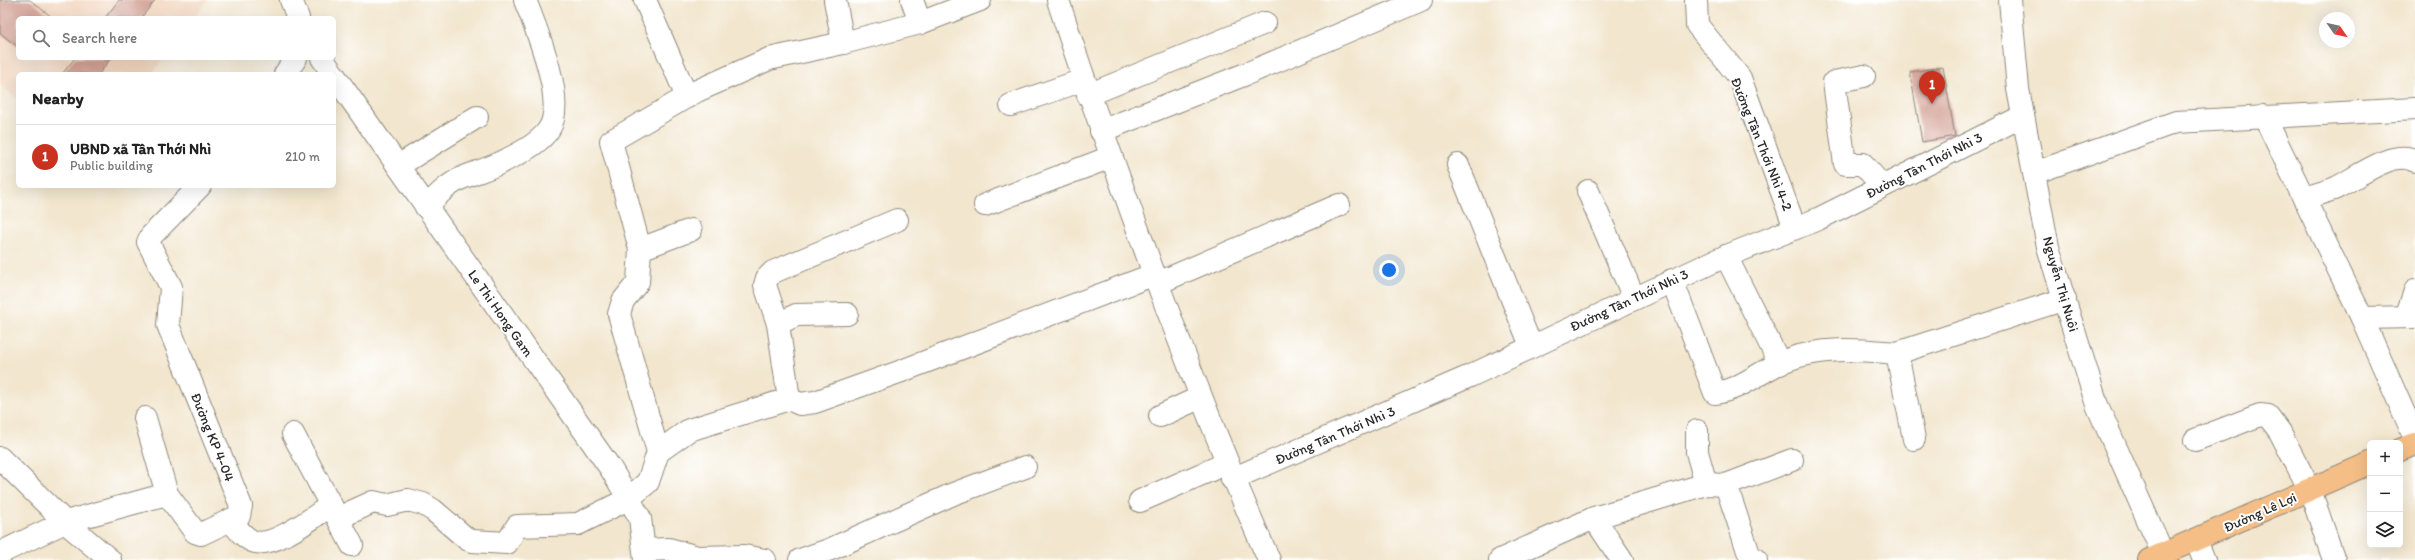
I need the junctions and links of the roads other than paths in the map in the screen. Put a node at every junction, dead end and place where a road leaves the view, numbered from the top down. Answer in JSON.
{"nodes":[{"id":1,"x":292,"y":0,"type":"edge"},
{"id":2,"x":525,"y":0,"type":"edge"},
{"id":3,"x":645,"y":0,"type":"edge"},
{"id":4,"x":835,"y":0,"type":"edge"},
{"id":5,"x":912,"y":0,"type":"edge"},
{"id":6,"x":980,"y":0,"type":"edge"},
{"id":7,"x":1058,"y":0,"type":"edge"},
{"id":8,"x":1421,"y":0,"type":"edge"},
{"id":9,"x":1696,"y":0,"type":"edge"},
{"id":10,"x":2010,"y":0,"type":"edge"},
{"id":11,"x":297,"y":16,"type":"edge"},
{"id":12,"x":920,"y":23,"type":"junction"},
{"id":13,"x":1264,"y":23,"type":"dead end"},
{"id":14,"x":843,"y":44,"type":"junction"},
{"id":15,"x":295,"y":60,"type":"edge"},
{"id":16,"x":323,"y":60,"type":"edge"},
{"id":17,"x":286,"y":72,"type":"edge"},
{"id":18,"x":332,"y":72,"type":"edge"},
{"id":19,"x":1864,"y":76,"type":"dead end"},
{"id":20,"x":336,"y":78,"type":"edge"},
{"id":21,"x":1085,"y":87,"type":"junction"},
{"id":22,"x":687,"y":97,"type":"junction"},
{"id":23,"x":1011,"y":105,"type":"dead end"},
{"id":24,"x":2415,"y":109,"type":"edge"},
{"id":25,"x":2023,"y":116,"type":"junction"},
{"id":26,"x":2264,"y":116,"type":"junction"},
{"id":27,"x":477,"y":117,"type":"dead end"},
{"id":28,"x":1101,"y":131,"type":"junction"},
{"id":29,"x":1111,"y":157,"type":"junction"},
{"id":30,"x":2415,"y":161,"type":"edge"},
{"id":31,"x":398,"y":166,"type":"junction"},
{"id":32,"x":1458,"y":166,"type":"dead end"},
{"id":33,"x":2034,"y":173,"type":"junction"},
{"id":34,"x":1882,"y":186,"type":"junction"},
{"id":35,"x":198,"y":188,"type":"edge"},
{"id":36,"x":1588,"y":191,"type":"dead end"},
{"id":37,"x":2304,"y":198,"type":"junction"},
{"id":38,"x":985,"y":205,"type":"dead end"},
{"id":39,"x":1339,"y":205,"type":"dead end"},
{"id":40,"x":426,"y":207,"type":"junction"},
{"id":41,"x":897,"y":220,"type":"dead end"},
{"id":42,"x":1795,"y":228,"type":"junction"},
{"id":43,"x":691,"y":230,"type":"dead end"},
{"id":44,"x":640,"y":249,"type":"junction"},
{"id":45,"x":1726,"y":256,"type":"junction"},
{"id":46,"x":1156,"y":279,"type":"junction"},
{"id":47,"x":1672,"y":280,"type":"junction"},
{"id":48,"x":2415,"y":291,"type":"edge"},
{"id":49,"x":1634,"y":298,"type":"junction"},
{"id":50,"x":2065,"y":299,"type":"junction"},
{"id":51,"x":847,"y":314,"type":"dead end"},
{"id":52,"x":2411,"y":317,"type":"edge"},
{"id":53,"x":2362,"y":318,"type":"junction"},
{"id":54,"x":778,"y":324,"type":"junction"},
{"id":55,"x":1531,"y":346,"type":"junction"},
{"id":56,"x":1897,"y":353,"type":"junction"},
{"id":57,"x":1780,"y":364,"type":"junction"},
{"id":58,"x":1201,"y":397,"type":"junction"},
{"id":59,"x":789,"y":399,"type":"junction"},
{"id":60,"x":1160,"y":416,"type":"dead end"},
{"id":61,"x":146,"y":418,"type":"dead end"},
{"id":62,"x":1697,"y":431,"type":"dead end"},
{"id":63,"x":293,"y":434,"type":"dead end"},
{"id":64,"x":2415,"y":438,"type":"edge"},
{"id":65,"x":1914,"y":439,"type":"dead end"},
{"id":66,"x":2195,"y":440,"type":"dead end"},
{"id":67,"x":2415,"y":444,"type":"edge"},
{"id":68,"x":2403,"y":449,"type":"edge"},
{"id":69,"x":658,"y":452,"type":"junction"},
{"id":70,"x":0,"y":458,"type":"edge"},
{"id":71,"x":1792,"y":460,"type":"dead end"},
{"id":72,"x":2367,"y":464,"type":"edge"},
{"id":73,"x":1025,"y":467,"type":"dead end"},
{"id":74,"x":1230,"y":471,"type":"junction"},
{"id":75,"x":1716,"y":485,"type":"junction"},
{"id":76,"x":2310,"y":490,"type":"junction"},
{"id":77,"x":167,"y":494,"type":"junction"},
{"id":78,"x":628,"y":499,"type":"junction"},
{"id":79,"x":1140,"y":501,"type":"dead end"},
{"id":80,"x":335,"y":512,"type":"junction"},
{"id":81,"x":1594,"y":518,"type":"junction"},
{"id":82,"x":230,"y":520,"type":"junction"},
{"id":83,"x":66,"y":522,"type":"junction"},
{"id":84,"x":2196,"y":540,"type":"junction"},
{"id":85,"x":352,"y":545,"type":"dead end"},
{"id":86,"x":0,"y":553,"type":"edge"},
{"id":87,"x":645,"y":555,"type":"edge"},
{"id":88,"x":2156,"y":557,"type":"edge"},
{"id":89,"x":110,"y":560,"type":"edge"},
{"id":90,"x":765,"y":560,"type":"edge"},
{"id":91,"x":803,"y":560,"type":"edge"},
{"id":92,"x":1269,"y":560,"type":"edge"},
{"id":93,"x":1500,"y":560,"type":"edge"},
{"id":94,"x":1622,"y":560,"type":"edge"},
{"id":95,"x":1756,"y":560,"type":"edge"},
{"id":96,"x":2204,"y":560,"type":"edge"},
{"id":97,"x":2334,"y":560,"type":"edge"}],
"edges":[{"from":1,"to":11,"type":"street"},
{"from":2,"to":40,"type":"street"},
{"from":3,"to":22,"type":"street"},
{"from":4,"to":14,"type":"street"},
{"from":5,"to":12,"type":"street"},
{"from":6,"to":12,"type":"street"},
{"from":7,"to":21,"type":"street"},
{"from":8,"to":28,"type":"street"},
{"from":9,"to":42,"type":"street","name":"Đường Tân Thới Nhì 4-2"},
{"from":10,"to":25,"type":"street","name":"Nguyễn Thị Nuôi"},
{"from":12,"to":14,"type":"street"},
{"from":13,"to":21,"type":"street"},
{"from":14,"to":22,"type":"street"},
{"from":15,"to":17,"type":"street"},
{"from":16,"to":18,"type":"street","name":"Le Thi Hong Gam"},
{"from":19,"to":34,"type":"street"},
{"from":20,"to":31,"type":"street","name":"Le Thi Hong Gam"},
{"from":21,"to":23,"type":"street"},
{"from":21,"to":28,"type":"street"},
{"from":22,"to":44,"type":"street"},
{"from":24,"to":26,"type":"street"},
{"from":25,"to":33,"type":"street","name":"Nguyễn Thị Nuôi"},
{"from":25,"to":34,"type":"street","name":"Đường Tân Thới Nhì 3"},
{"from":26,"to":33,"type":"street"},
{"from":26,"to":37,"type":"street"},
{"from":27,"to":31,"type":"street"},
{"from":28,"to":29,"type":"street"},
{"from":29,"to":38,"type":"street"},
{"from":29,"to":46,"type":"street"},
{"from":30,"to":37,"type":"street"},
{"from":31,"to":40,"type":"street","name":"Le Thi Hong Gam"},
{"from":32,"to":55,"type":"street"},
{"from":33,"to":50,"type":"street","name":"Nguyễn Thị Nuôi"},
{"from":34,"to":42,"type":"street","name":"Đường Tân Thới Nhì 3"},
{"from":35,"to":82,"type":"street","name":"Đường KP 4-04"},
{"from":36,"to":49,"type":"street"},
{"from":37,"to":53,"type":"street"},
{"from":39,"to":46,"type":"street"},
{"from":40,"to":78,"type":"street","name":"Le Thi Hong Gam"},
{"from":41,"to":54,"type":"street"},
{"from":42,"to":45,"type":"street","name":"Đường Tân Thới Nhì 3"},
{"from":43,"to":44,"type":"street"},
{"from":44,"to":69,"type":"street"},
{"from":45,"to":47,"type":"street","name":"Đường Tân Thới Nhì 3"},
{"from":45,"to":57,"type":"street"},
{"from":46,"to":58,"type":"street"},
{"from":46,"to":59,"type":"street"},
{"from":47,"to":49,"type":"street","name":"Đường Tân Thới Nhì 3"},
{"from":47,"to":57,"type":"street"},
{"from":48,"to":52,"type":"street"},
{"from":49,"to":55,"type":"street","name":"Đường Tân Thới Nhì 3"},
{"from":50,"to":56,"type":"street"},
{"from":50,"to":88,"type":"street","name":"Nguyễn Thị Nuôi"},
{"from":51,"to":54,"type":"street"},
{"from":52,"to":53,"type":"street"},
{"from":53,"to":64,"type":"street"},
{"from":54,"to":59,"type":"street"},
{"from":55,"to":74,"type":"street","name":"Đường Tân Thới Nhì 3"},
{"from":56,"to":57,"type":"street"},
{"from":56,"to":65,"type":"street"},
{"from":58,"to":60,"type":"street"},
{"from":58,"to":74,"type":"street"},
{"from":59,"to":69,"type":"street"},
{"from":61,"to":77,"type":"street"},
{"from":62,"to":75,"type":"street"},
{"from":63,"to":80,"type":"street"},
{"from":66,"to":76,"type":"street"},
{"from":67,"to":68,"type":"main road"},
{"from":69,"to":78,"type":"street"},
{"from":70,"to":83,"type":"street"},
{"from":71,"to":75,"type":"street"},
{"from":72,"to":76,"type":"main road","name":"Đường Lê Lợi"},
{"from":73,"to":91,"type":"street"},
{"from":74,"to":79,"type":"street","name":"Đường Tân Thới Nhì 3"},
{"from":74,"to":92,"type":"street"},
{"from":75,"to":81,"type":"street"},
{"from":75,"to":95,"type":"street"},
{"from":76,"to":84,"type":"main road","name":"Đường Lê Lợi"},
{"from":76,"to":97,"type":"street"},
{"from":77,"to":82,"type":"street","name":"Đường KP 4-04"},
{"from":77,"to":83,"type":"street"},
{"from":78,"to":80,"type":"street"},
{"from":78,"to":87,"type":"street","name":"Le Thi Hong Gam"},
{"from":80,"to":82,"type":"street"},
{"from":80,"to":85,"type":"street"},
{"from":81,"to":93,"type":"street"},
{"from":81,"to":94,"type":"street"},
{"from":83,"to":86,"type":"street"},
{"from":83,"to":89,"type":"street"},
{"from":84,"to":88,"type":"main road","name":"Đường Lê Lợi"},
{"from":84,"to":96,"type":"street"},
{"from":87,"to":90,"type":"street"}]}
